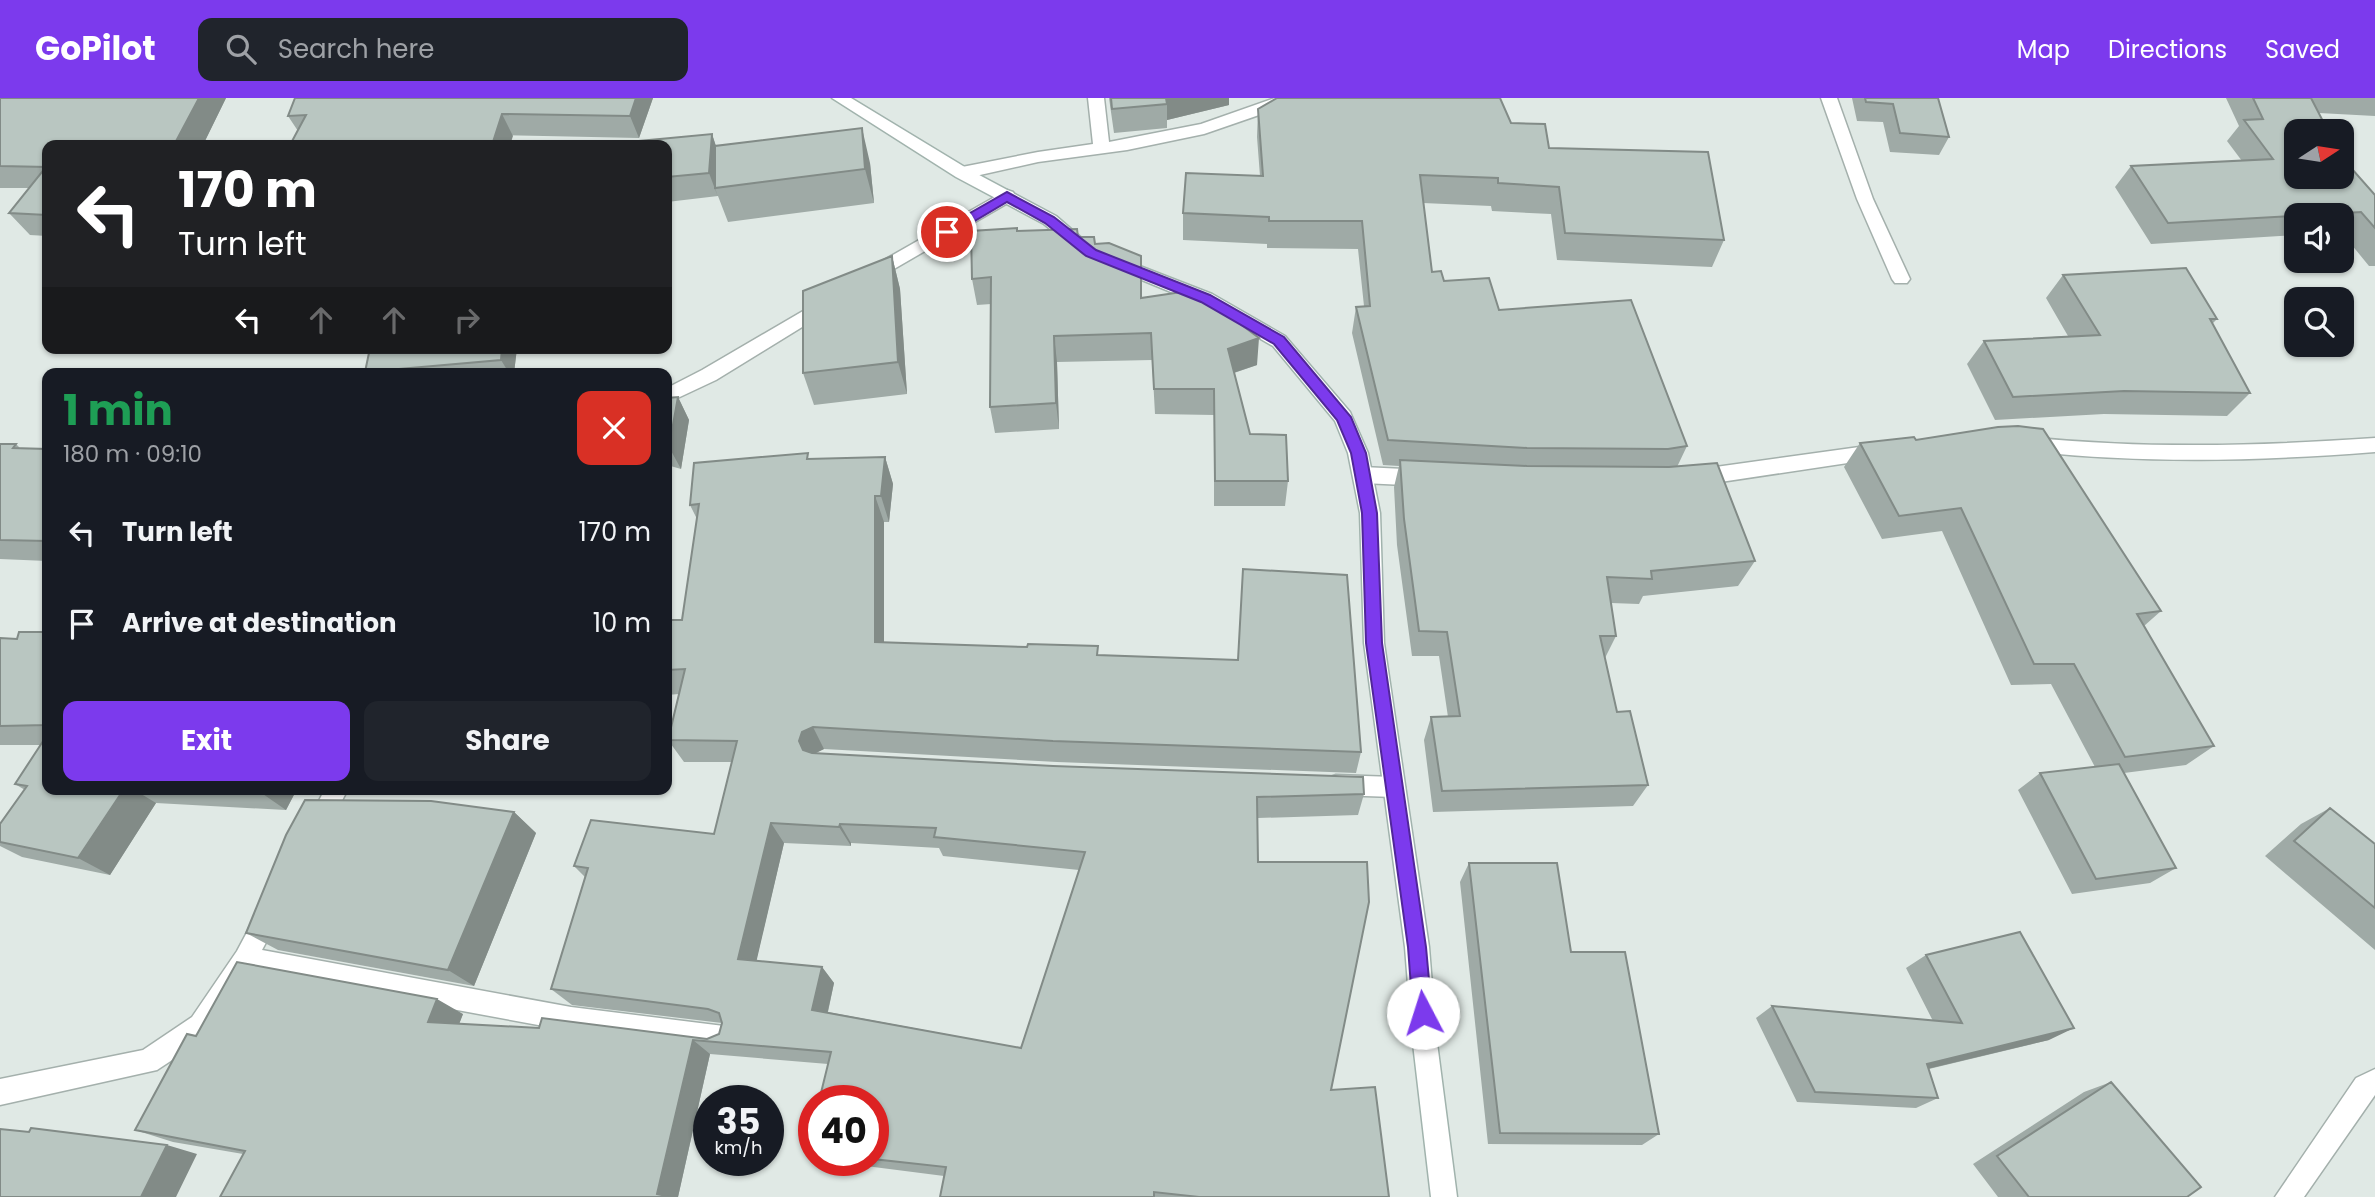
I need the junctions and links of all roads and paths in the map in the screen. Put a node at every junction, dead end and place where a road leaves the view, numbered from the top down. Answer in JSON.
{"nodes":[{"id":1,"x":840,"y":98,"type":"edge"},
{"id":2,"x":1096,"y":98,"type":"edge"},
{"id":3,"x":1291,"y":98,"type":"edge"},
{"id":4,"x":1829,"y":98,"type":"edge"},
{"id":5,"x":1102,"y":149,"type":"junction"},
{"id":6,"x":962,"y":173,"type":"junction"},
{"id":7,"x":1007,"y":197,"type":"junction"},
{"id":8,"x":1901,"y":279,"type":"dead end"},
{"id":9,"x":672,"y":394,"type":"edge"},
{"id":10,"x":2011,"y":442,"type":"edge"},
{"id":11,"x":2375,"y":445,"type":"edge"},
{"id":12,"x":1894,"y":449,"type":"edge"},
{"id":13,"x":1363,"y":475,"type":"junction"},
{"id":14,"x":1440,"y":479,"type":"edge"},
{"id":15,"x":1669,"y":482,"type":"edge"},
{"id":16,"x":1311,"y":785,"type":"edge"},
{"id":17,"x":1394,"y":787,"type":"junction"},
{"id":18,"x":334,"y":795,"type":"edge"},
{"id":19,"x":304,"y":850,"type":"edge"},
{"id":20,"x":278,"y":898,"type":"edge"},
{"id":21,"x":245,"y":959,"type":"junction"},
{"id":22,"x":724,"y":1038,"type":"edge"},
{"id":23,"x":2375,"y":1082,"type":"edge"},
{"id":24,"x":0,"y":1092,"type":"edge"},
{"id":25,"x":1444,"y":1197,"type":"edge"},
{"id":26,"x":2288,"y":1197,"type":"edge"}],
"edges":[{"from":1,"to":6,"type":"street"},
{"from":2,"to":5,"type":"street"},
{"from":3,"to":5,"type":"street"},
{"from":4,"to":8,"type":"street"},
{"from":5,"to":6,"type":"street"},
{"from":6,"to":7,"type":"street"},
{"from":7,"to":9,"type":"street"},
{"from":7,"to":13,"type":"street"},
{"from":10,"to":11,"type":"street"},
{"from":12,"to":15,"type":"street"},
{"from":13,"to":14,"type":"street"},
{"from":13,"to":17,"type":"street"},
{"from":16,"to":17,"type":"street"},
{"from":17,"to":25,"type":"street"},
{"from":18,"to":19,"type":"street"},
{"from":20,"to":21,"type":"street"},
{"from":21,"to":22,"type":"street"},
{"from":21,"to":24,"type":"street"},
{"from":23,"to":26,"type":"street"}]}
